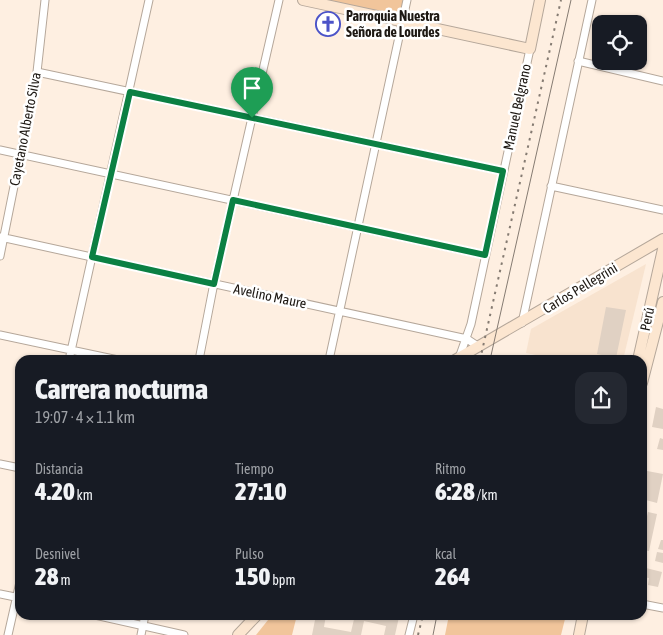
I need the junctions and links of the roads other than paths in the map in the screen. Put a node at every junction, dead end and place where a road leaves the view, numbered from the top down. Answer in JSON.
{"nodes":[{"id":1,"x":45,"y":0,"type":"edge"},
{"id":2,"x":148,"y":0,"type":"edge"},
{"id":3,"x":279,"y":0,"type":"edge"},
{"id":4,"x":303,"y":0,"type":"edge"},
{"id":5,"x":407,"y":0,"type":"edge"},
{"id":6,"x":540,"y":0,"type":"edge"},
{"id":7,"x":592,"y":0,"type":"edge"},
{"id":8,"x":402,"y":22,"type":"junction"},
{"id":9,"x":530,"y":49,"type":"junction"},
{"id":10,"x":578,"y":61,"type":"junction"},
{"id":11,"x":37,"y":72,"type":"junction"},
{"id":12,"x":663,"y":80,"type":"edge"},
{"id":13,"x":130,"y":92,"type":"junction"},
{"id":14,"x":252,"y":118,"type":"junction"},
{"id":15,"x":376,"y":144,"type":"junction"},
{"id":16,"x":0,"y":150,"type":"edge"},
{"id":17,"x":21,"y":154,"type":"junction"},
{"id":18,"x":503,"y":171,"type":"junction"},
{"id":19,"x":111,"y":174,"type":"junction"},
{"id":20,"x":551,"y":186,"type":"junction"},
{"id":21,"x":233,"y":200,"type":"junction"},
{"id":22,"x":663,"y":210,"type":"edge"},
{"id":23,"x":359,"y":227,"type":"junction"},
{"id":24,"x":2,"y":238,"type":"edge"},
{"id":25,"x":663,"y":239,"type":"edge"},
{"id":26,"x":663,"y":249,"type":"edge"},
{"id":27,"x":485,"y":255,"type":"junction"},
{"id":28,"x":0,"y":256,"type":"edge"},
{"id":29,"x":92,"y":257,"type":"junction"},
{"id":30,"x":214,"y":284,"type":"junction"},
{"id":31,"x":663,"y":302,"type":"edge"},
{"id":32,"x":340,"y":311,"type":"junction"},
{"id":33,"x":522,"y":323,"type":"junction"},
{"id":34,"x":0,"y":334,"type":"edge"},
{"id":35,"x":467,"y":339,"type":"junction"},
{"id":36,"x":479,"y":347,"type":"junction"},
{"id":37,"x":71,"y":350,"type":"junction"},
{"id":38,"x":70,"y":355,"type":"edge"},
{"id":39,"x":94,"y":355,"type":"edge"},
{"id":40,"x":200,"y":355,"type":"edge"},
{"id":41,"x":330,"y":355,"type":"edge"},
{"id":42,"x":460,"y":355,"type":"edge"},
{"id":43,"x":465,"y":355,"type":"edge"},
{"id":44,"x":639,"y":355,"type":"edge"},
{"id":45,"x":647,"y":364,"type":"edge"},
{"id":46,"x":0,"y":464,"type":"edge"},
{"id":47,"x":15,"y":467,"type":"edge"},
{"id":48,"x":0,"y":594,"type":"edge"},
{"id":49,"x":15,"y":597,"type":"edge"},
{"id":50,"x":647,"y":605,"type":"edge"},
{"id":51,"x":663,"y":608,"type":"edge"},
{"id":52,"x":15,"y":609,"type":"edge"},
{"id":53,"x":117,"y":620,"type":"edge"},
{"id":54,"x":144,"y":620,"type":"edge"},
{"id":55,"x":253,"y":620,"type":"edge"},
{"id":56,"x":413,"y":620,"type":"edge"},
{"id":57,"x":582,"y":620,"type":"edge"},
{"id":58,"x":143,"y":626,"type":"junction"},
{"id":59,"x":8,"y":635,"type":"edge"},
{"id":60,"x":141,"y":635,"type":"edge"},
{"id":61,"x":184,"y":635,"type":"edge"},
{"id":62,"x":238,"y":635,"type":"edge"},
{"id":63,"x":409,"y":635,"type":"edge"},
{"id":64,"x":578,"y":635,"type":"edge"}],
"edges":[{"from":1,"to":11,"type":"street","name":"Cayetano Alberto Silva"},
{"from":2,"to":13,"type":"street"},
{"from":3,"to":14,"type":"street"},
{"from":4,"to":8,"type":"street"},
{"from":5,"to":8,"type":"street"},
{"from":6,"to":9,"type":"street","name":"Manuel Belgrano"},
{"from":7,"to":10,"type":"street"},
{"from":8,"to":9,"type":"street"},
{"from":8,"to":15,"type":"street"},
{"from":9,"to":18,"type":"street","name":"Manuel Belgrano"},
{"from":10,"to":12,"type":"street"},
{"from":10,"to":20,"type":"street"},
{"from":11,"to":13,"type":"street"},
{"from":11,"to":17,"type":"street","name":"Cayetano Alberto Silva"},
{"from":13,"to":14,"type":"street"},
{"from":13,"to":19,"type":"street"},
{"from":14,"to":15,"type":"street"},
{"from":14,"to":21,"type":"street"},
{"from":15,"to":18,"type":"street"},
{"from":15,"to":23,"type":"street"},
{"from":16,"to":17,"type":"street"},
{"from":17,"to":19,"type":"street"},
{"from":17,"to":24,"type":"street","name":"Cayetano Alberto Silva"},
{"from":18,"to":27,"type":"street","name":"Manuel Belgrano"},
{"from":19,"to":21,"type":"street"},
{"from":19,"to":29,"type":"street"},
{"from":20,"to":22,"type":"street"},
{"from":20,"to":33,"type":"street"},
{"from":21,"to":23,"type":"street"},
{"from":21,"to":30,"type":"street"},
{"from":23,"to":27,"type":"street"},
{"from":23,"to":32,"type":"street"},
{"from":24,"to":28,"type":"street","name":"Cayetano Alberto Silva"},
{"from":24,"to":29,"type":"street","name":"Avelino Maure"},
{"from":25,"to":33,"type":"street","name":"Carlos Pellegrini"},
{"from":26,"to":44,"type":"street","name":"Perú"},
{"from":27,"to":35,"type":"street","name":"Manuel Belgrano"},
{"from":29,"to":30,"type":"street","name":"Avelino Maure"},
{"from":29,"to":37,"type":"street"},
{"from":30,"to":32,"type":"street","name":"Avelino Maure"},
{"from":30,"to":40,"type":"street"},
{"from":31,"to":45,"type":"street","name":"Perú"},
{"from":32,"to":35,"type":"street","name":"Avelino Maure"},
{"from":32,"to":41,"type":"street"},
{"from":33,"to":36,"type":"street","name":"Carlos Pellegrini"},
{"from":34,"to":37,"type":"street"},
{"from":35,"to":36,"type":"street","name":"Avelino Maure"},
{"from":35,"to":42,"type":"street","name":"Manuel Belgrano"},
{"from":36,"to":43,"type":"street","name":"Carlos Pellegrini"},
{"from":37,"to":38,"type":"street"},
{"from":37,"to":39,"type":"street"},
{"from":46,"to":47,"type":"street"},
{"from":48,"to":49,"type":"street"},
{"from":50,"to":51,"type":"street"},
{"from":52,"to":59,"type":"street"},
{"from":53,"to":58,"type":"street"},
{"from":54,"to":58,"type":"street"},
{"from":55,"to":62,"type":"street"},
{"from":56,"to":63,"type":"street"},
{"from":57,"to":64,"type":"street"},
{"from":58,"to":60,"type":"street"},
{"from":58,"to":61,"type":"street"}]}
